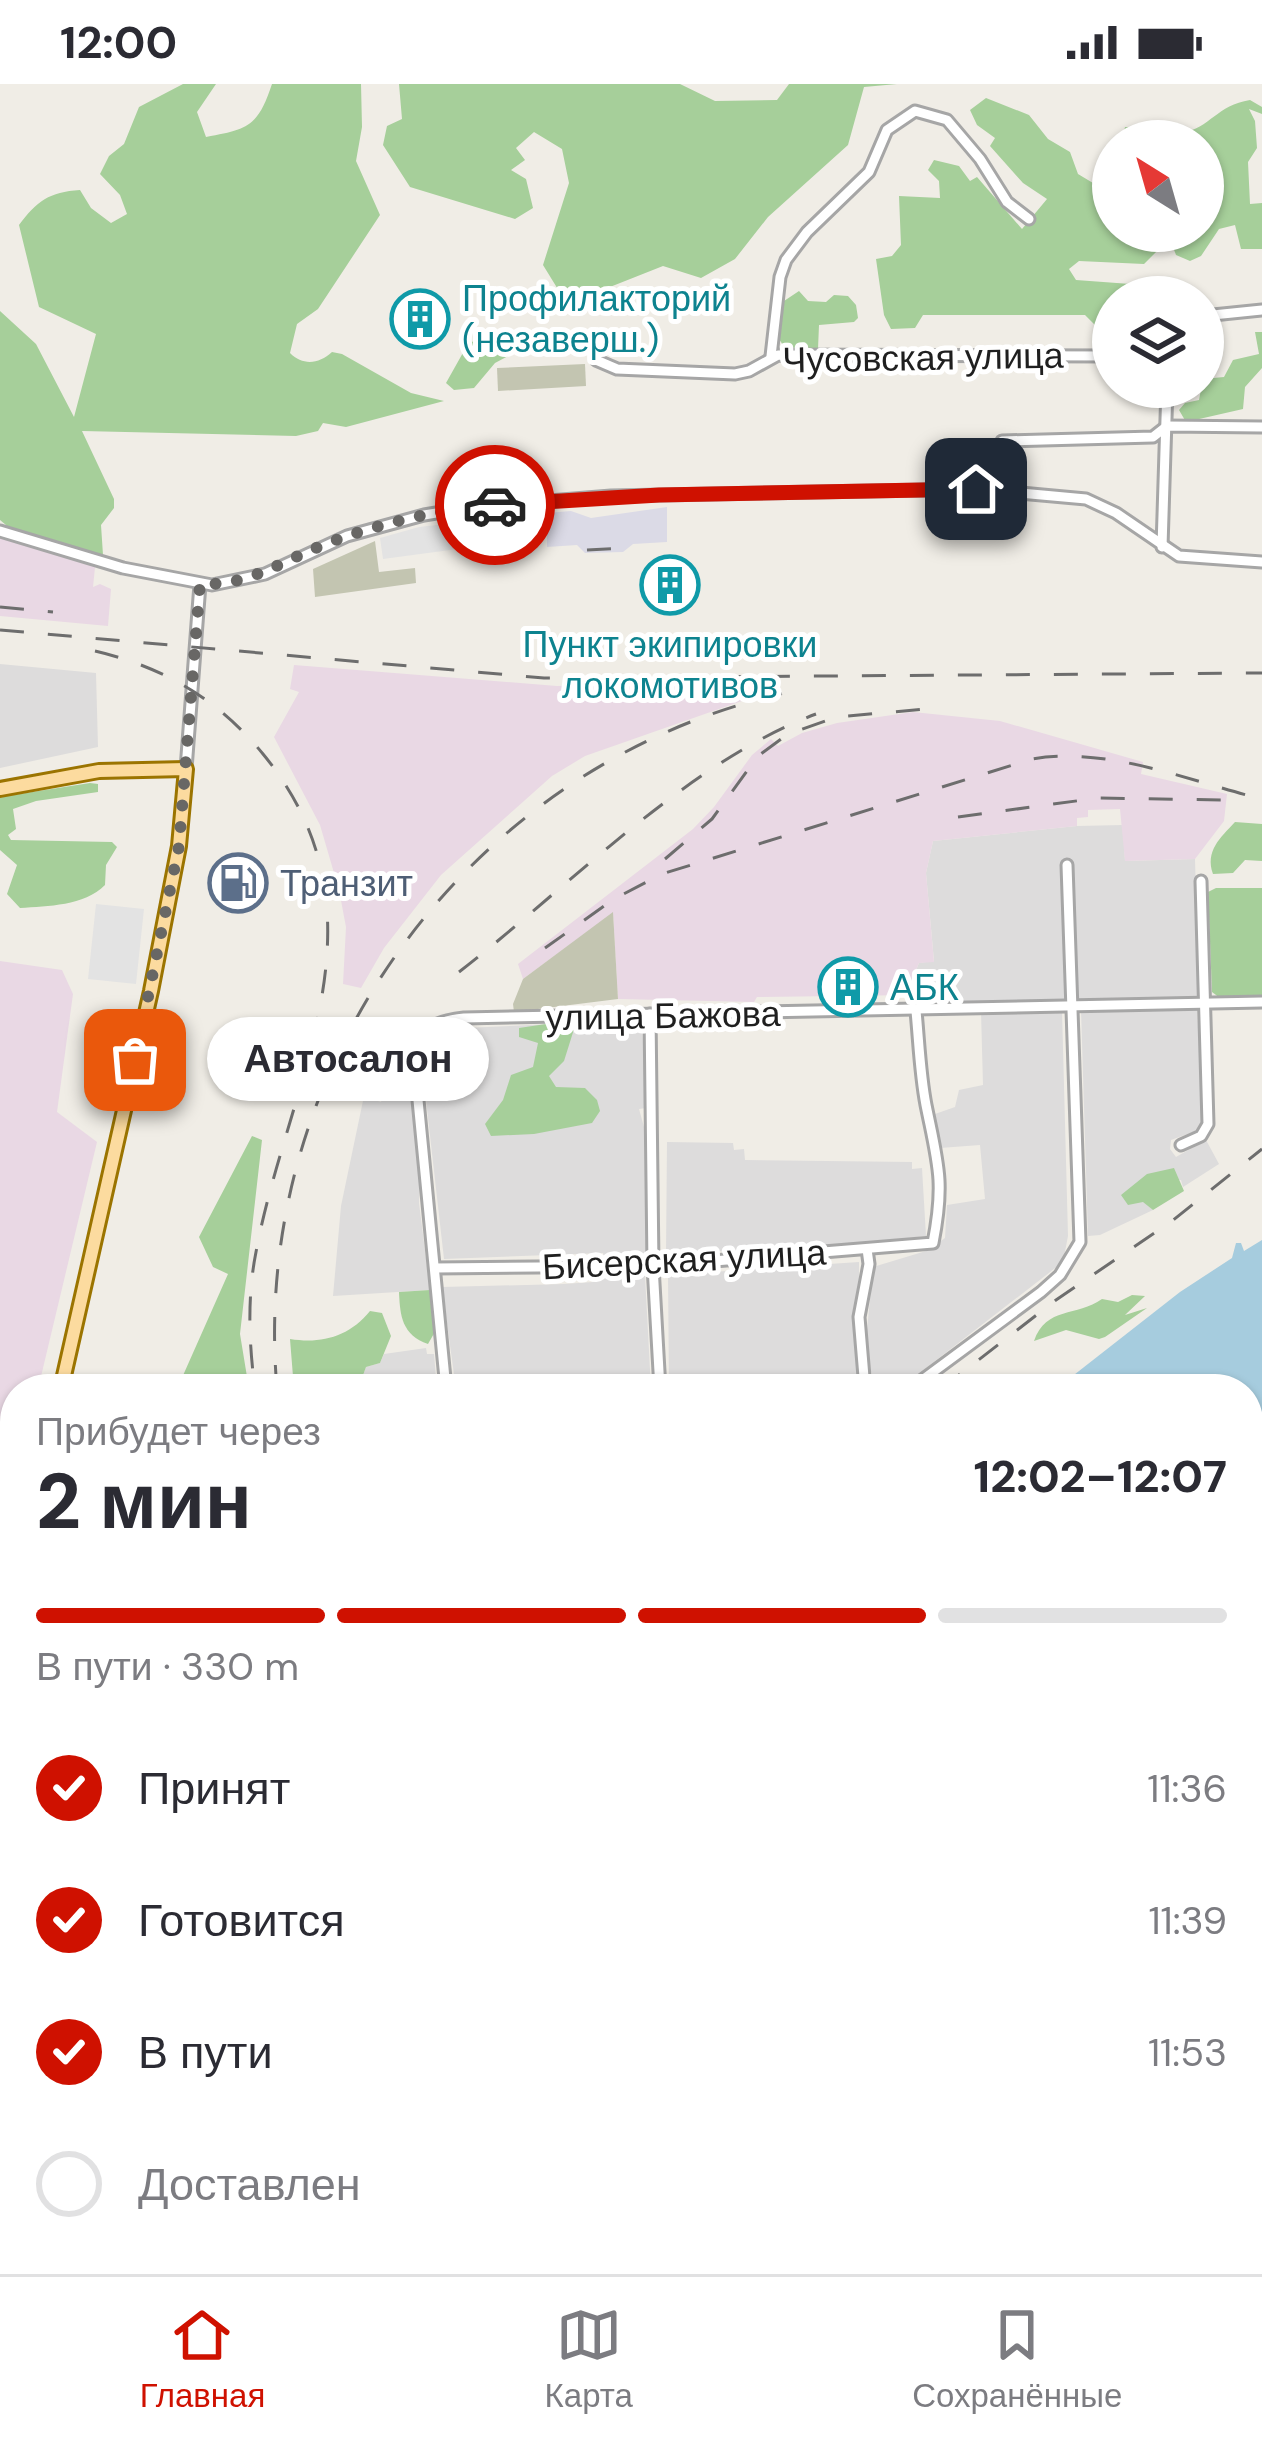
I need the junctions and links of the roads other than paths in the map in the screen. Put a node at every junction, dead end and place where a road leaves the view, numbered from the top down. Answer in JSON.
{"nodes":[{"id":1,"x":1028,"y":219,"type":"dead end"},
{"id":2,"x":1262,"y":310,"type":"edge"},
{"id":3,"x":1224,"y":314,"type":"edge"},
{"id":4,"x":772,"y":356,"type":"junction"},
{"id":5,"x":1092,"y":356,"type":"edge"},
{"id":6,"x":596,"y":360,"type":"dead end"},
{"id":7,"x":1167,"y":408,"type":"edge"},
{"id":8,"x":1167,"y":426,"type":"junction"},
{"id":9,"x":1262,"y":427,"type":"edge"},
{"id":10,"x":1002,"y":441,"type":"dead end"},
{"id":11,"x":0,"y":531,"type":"edge"},
{"id":12,"x":1162,"y":547,"type":"junction"},
{"id":13,"x":1262,"y":562,"type":"edge"},
{"id":14,"x":200,"y":584,"type":"junction"},
{"id":15,"x":186,"y":770,"type":"junction"},
{"id":16,"x":0,"y":789,"type":"edge"},
{"id":17,"x":1066,"y":866,"type":"dead end"},
{"id":18,"x":1201,"y":881,"type":"dead end"},
{"id":19,"x":1262,"y":1002,"type":"edge"},
{"id":20,"x":1202,"y":1004,"type":"junction"},
{"id":21,"x":1070,"y":1007,"type":"junction"},
{"id":22,"x":916,"y":1011,"type":"junction"},
{"id":23,"x":650,"y":1014,"type":"junction"},
{"id":24,"x":1180,"y":1145,"type":"dead end"},
{"id":25,"x":867,"y":1249,"type":"junction"},
{"id":26,"x":653,"y":1266,"type":"junction"},
{"id":27,"x":434,"y":1268,"type":"junction"},
{"id":28,"x":65,"y":1374,"type":"edge"},
{"id":29,"x":445,"y":1374,"type":"edge"},
{"id":30,"x":659,"y":1374,"type":"edge"},
{"id":31,"x":864,"y":1374,"type":"edge"},
{"id":32,"x":930,"y":1374,"type":"edge"}],
"edges":[{"from":1,"to":4,"type":"street"},
{"from":2,"to":3,"type":"street"},
{"from":4,"to":5,"type":"street","name":"Чусовская улица"},
{"from":4,"to":6,"type":"street","name":"Чусовская улица"},
{"from":7,"to":8,"type":"street"},
{"from":8,"to":9,"type":"street"},
{"from":8,"to":10,"type":"street"},
{"from":8,"to":12,"type":"street"},
{"from":11,"to":14,"type":"street"},
{"from":12,"to":13,"type":"street"},
{"from":12,"to":14,"type":"street"},
{"from":14,"to":15,"type":"street"},
{"from":15,"to":16,"type":"main road"},
{"from":15,"to":28,"type":"main road"},
{"from":17,"to":21,"type":"street"},
{"from":18,"to":20,"type":"street"},
{"from":19,"to":20,"type":"street","name":"улица Бажова"},
{"from":20,"to":21,"type":"street","name":"улица Бажова"},
{"from":20,"to":24,"type":"street"},
{"from":21,"to":22,"type":"street","name":"улица Бажова"},
{"from":21,"to":32,"type":"street"},
{"from":22,"to":23,"type":"street","name":"улица Бажова"},
{"from":22,"to":25,"type":"street","name":"Бисерская улица"},
{"from":23,"to":26,"type":"street"},
{"from":23,"to":27,"type":"street","name":"улица Бажова"},
{"from":25,"to":26,"type":"street","name":"Бисерская улица"},
{"from":25,"to":31,"type":"street"},
{"from":26,"to":27,"type":"street","name":"Бисерская улица"},
{"from":26,"to":30,"type":"street"},
{"from":27,"to":29,"type":"street"}]}
